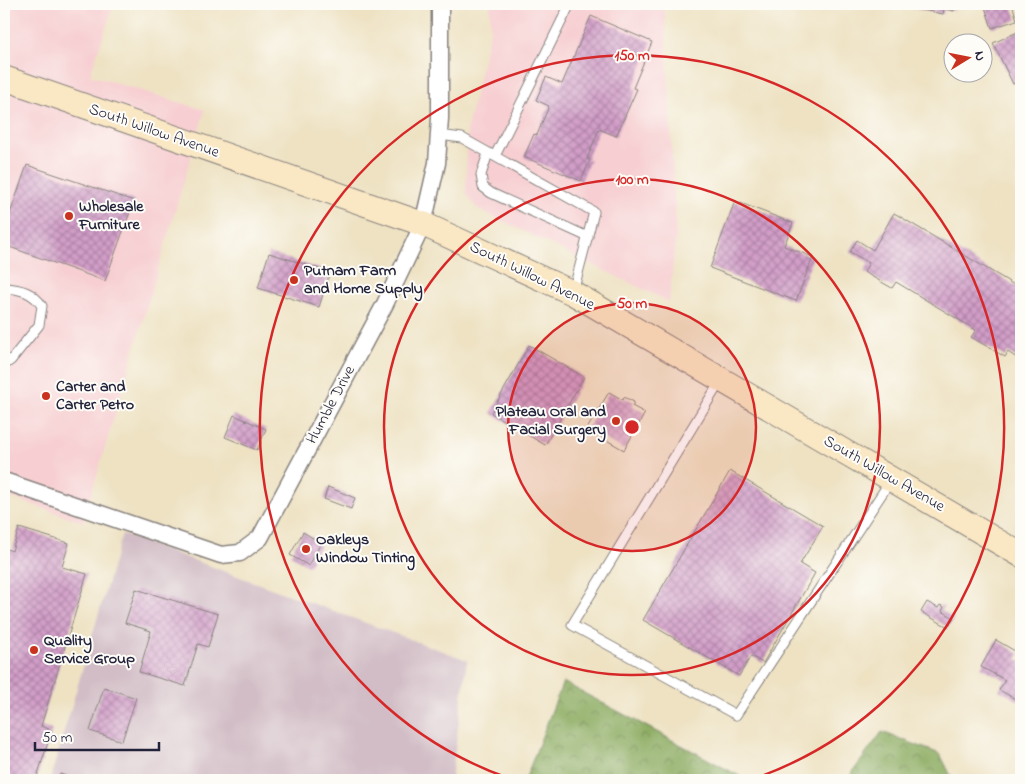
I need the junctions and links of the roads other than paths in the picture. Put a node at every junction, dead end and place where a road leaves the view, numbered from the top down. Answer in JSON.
{"nodes":[{"id":1,"x":440,"y":4,"type":"edge"},
{"id":2,"x":570,"y":4,"type":"edge"},
{"id":3,"x":4,"y":78,"type":"edge"},
{"id":4,"x":439,"y":135,"type":"junction"},
{"id":5,"x":491,"y":155,"type":"junction"},
{"id":6,"x":423,"y":224,"type":"junction"},
{"id":7,"x":588,"y":237,"type":"junction"},
{"id":8,"x":4,"y":288,"type":"edge"},
{"id":9,"x":573,"y":294,"type":"junction"},
{"id":10,"x":4,"y":365,"type":"edge"},
{"id":11,"x":721,"y":380,"type":"junction"},
{"id":12,"x":892,"y":478,"type":"junction"},
{"id":13,"x":4,"y":480,"type":"edge"},
{"id":14,"x":1021,"y":555,"type":"edge"}],
"edges":[{"from":1,"to":4,"type":"street","name":"Humble Drive"},
{"from":2,"to":5,"type":"lane"},
{"from":3,"to":6,"type":"main road","name":"South Willow Avenue"},
{"from":4,"to":5,"type":"lane"},
{"from":4,"to":6,"type":"street","name":"Humble Drive"},
{"from":5,"to":7,"type":"lane"},
{"from":5,"to":7,"type":"lane"},
{"from":6,"to":9,"type":"main road","name":"South Willow Avenue"},
{"from":6,"to":13,"type":"street","name":"Humble Drive"},
{"from":7,"to":9,"type":"lane"},
{"from":8,"to":10,"type":"lane"},
{"from":9,"to":11,"type":"main road","name":"South Willow Avenue"},
{"from":11,"to":12,"type":"main road","name":"South Willow Avenue"},
{"from":11,"to":12,"type":"lane"},
{"from":12,"to":14,"type":"main road","name":"South Willow Avenue"}]}
